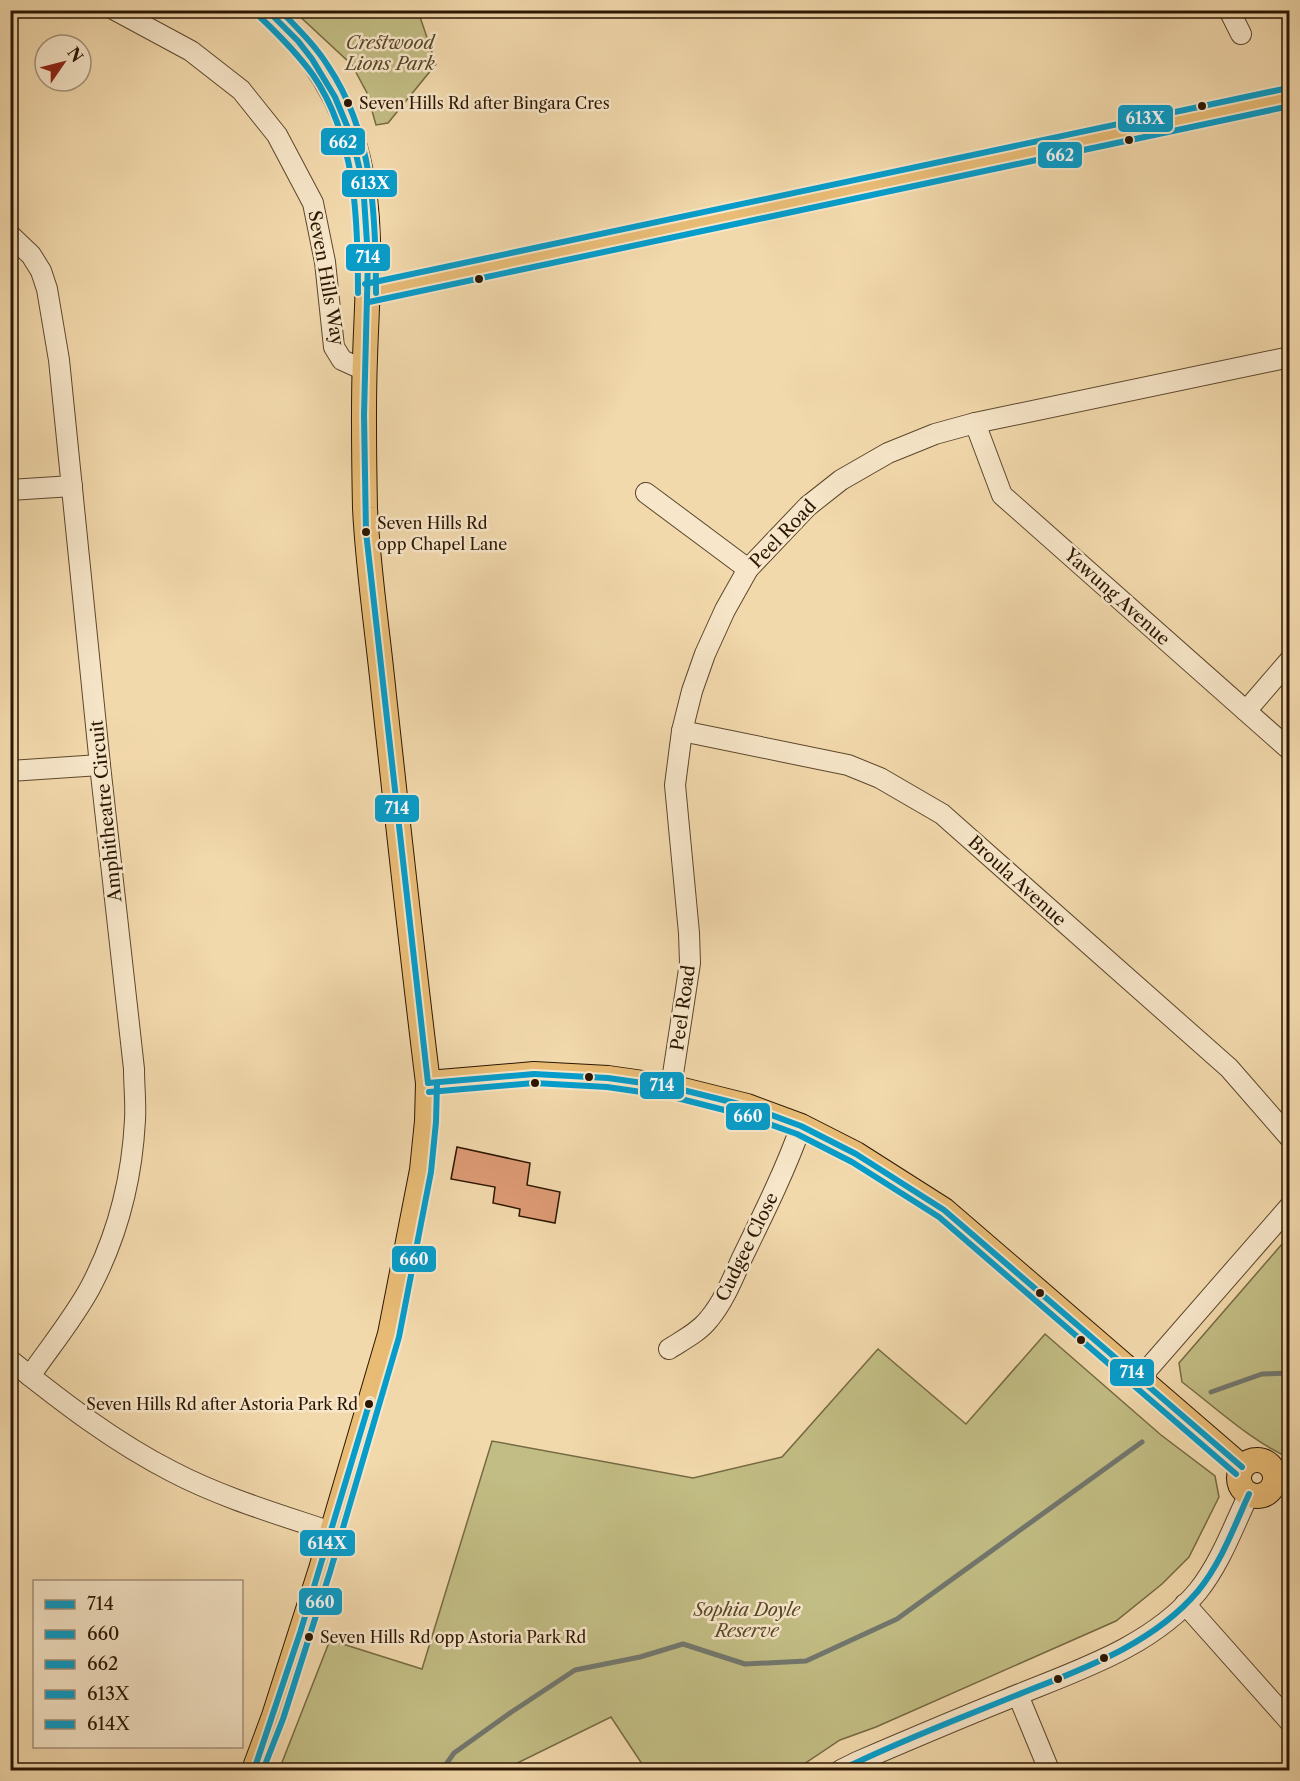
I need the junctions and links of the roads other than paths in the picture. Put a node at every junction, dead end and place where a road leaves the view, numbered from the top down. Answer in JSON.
{"nodes":[{"id":1,"x":115,"y":10,"type":"edge"},
{"id":2,"x":267,"y":10,"type":"edge"},
{"id":3,"x":1229,"y":10,"type":"edge"},
{"id":4,"x":1241,"y":34,"type":"dead end"},
{"id":5,"x":1290,"y":97,"type":"edge"},
{"id":6,"x":10,"y":236,"type":"edge"},
{"id":7,"x":367,"y":293,"type":"junction"},
{"id":8,"x":1290,"y":357,"type":"edge"},
{"id":9,"x":364,"y":370,"type":"junction"},
{"id":10,"x":975,"y":423,"type":"junction"},
{"id":11,"x":72,"y":486,"type":"junction"},
{"id":12,"x":10,"y":490,"type":"edge"},
{"id":13,"x":645,"y":493,"type":"dead end"},
{"id":14,"x":748,"y":569,"type":"junction"},
{"id":15,"x":1290,"y":660,"type":"edge"},
{"id":16,"x":1246,"y":711,"type":"junction"},
{"id":17,"x":682,"y":731,"type":"junction"},
{"id":18,"x":1290,"y":750,"type":"edge"},
{"id":19,"x":100,"y":765,"type":"junction"},
{"id":20,"x":10,"y":771,"type":"edge"},
{"id":21,"x":428,"y":1083,"type":"junction"},
{"id":22,"x":671,"y":1087,"type":"junction"},
{"id":23,"x":801,"y":1126,"type":"junction"},
{"id":24,"x":1290,"y":1138,"type":"edge"},
{"id":25,"x":1290,"y":1206,"type":"edge"},
{"id":26,"x":669,"y":1349,"type":"dead end"},
{"id":27,"x":10,"y":1360,"type":"edge"},
{"id":28,"x":30,"y":1376,"type":"junction"},
{"id":29,"x":1140,"y":1378,"type":"junction"},
{"id":30,"x":1242,"y":1467,"type":"junction"},
{"id":31,"x":1281,"y":1490,"type":"edge"},
{"id":32,"x":1249,"y":1494,"type":"junction"},
{"id":33,"x":331,"y":1532,"type":"junction"},
{"id":34,"x":1185,"y":1605,"type":"junction"},
{"id":35,"x":1018,"y":1695,"type":"junction"},
{"id":36,"x":1290,"y":1722,"type":"edge"},
{"id":37,"x":254,"y":1770,"type":"edge"},
{"id":38,"x":841,"y":1770,"type":"edge"},
{"id":39,"x":1049,"y":1770,"type":"edge"}],
"edges":[{"from":1,"to":9,"type":"street","name":"Seven Hills Way"},
{"from":2,"to":7,"type":"main road"},
{"from":3,"to":4,"type":"street"},
{"from":5,"to":7,"type":"main road"},
{"from":6,"to":11,"type":"street","name":"Amphitheatre Circuit"},
{"from":7,"to":9,"type":"main road"},
{"from":8,"to":10,"type":"street","name":"Peel Road"},
{"from":9,"to":21,"type":"main road"},
{"from":10,"to":14,"type":"street","name":"Peel Road"},
{"from":10,"to":16,"type":"street","name":"Yawung Avenue"},
{"from":11,"to":12,"type":"street"},
{"from":11,"to":19,"type":"street","name":"Amphitheatre Circuit"},
{"from":13,"to":14,"type":"street"},
{"from":14,"to":17,"type":"street","name":"Peel Road"},
{"from":15,"to":16,"type":"street"},
{"from":16,"to":18,"type":"street","name":"Yawung Avenue"},
{"from":17,"to":22,"type":"street","name":"Peel Road"},
{"from":17,"to":24,"type":"street","name":"Broula Avenue"},
{"from":19,"to":20,"type":"street"},
{"from":19,"to":28,"type":"street","name":"Amphitheatre Circuit"},
{"from":21,"to":22,"type":"main road"},
{"from":21,"to":33,"type":"main road"},
{"from":22,"to":23,"type":"main road"},
{"from":23,"to":26,"type":"street","name":"Cudgee Close"},
{"from":23,"to":29,"type":"main road"},
{"from":25,"to":29,"type":"street"},
{"from":27,"to":28,"type":"street"},
{"from":28,"to":33,"type":"street"},
{"from":29,"to":30,"type":"main road"},
{"from":30,"to":31,"type":"main road"},
{"from":30,"to":32,"type":"main road"},
{"from":31,"to":32,"type":"main road"},
{"from":32,"to":34,"type":"street"},
{"from":33,"to":37,"type":"main road"},
{"from":34,"to":35,"type":"street"},
{"from":34,"to":36,"type":"street"},
{"from":35,"to":38,"type":"street"},
{"from":35,"to":39,"type":"street"}]}
